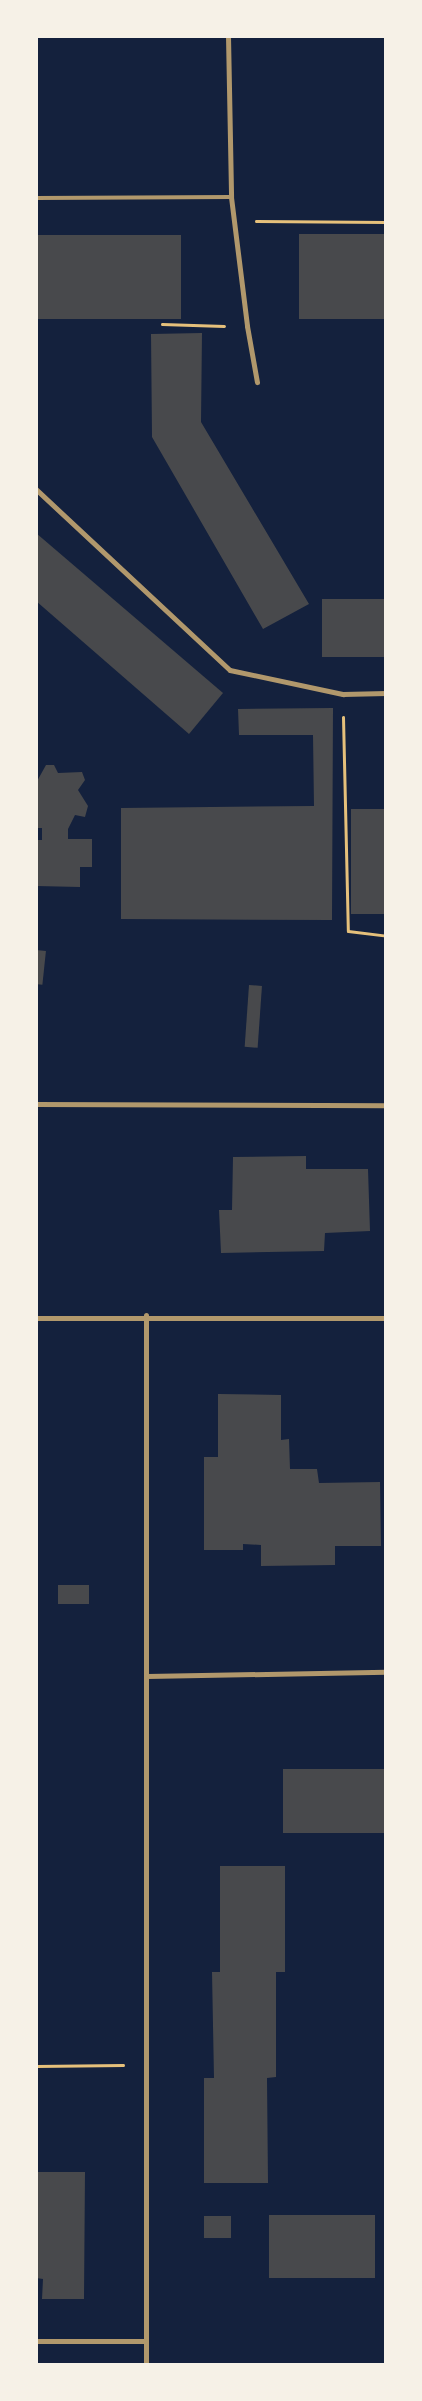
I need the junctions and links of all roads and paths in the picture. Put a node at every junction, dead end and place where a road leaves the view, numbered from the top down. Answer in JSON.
{"nodes":[{"id":1,"x":228,"y":36,"type":"edge"},
{"id":2,"x":231,"y":197,"type":"junction"},
{"id":3,"x":36,"y":198,"type":"edge"},
{"id":4,"x":235,"y":221,"type":"junction"},
{"id":5,"x":386,"y":222,"type":"edge"},
{"id":6,"x":162,"y":324,"type":"dead end"},
{"id":7,"x":247,"y":326,"type":"junction"},
{"id":8,"x":257,"y":382,"type":"dead end"},
{"id":9,"x":36,"y":489,"type":"edge"},
{"id":10,"x":386,"y":692,"type":"edge"},
{"id":11,"x":343,"y":694,"type":"junction"},
{"id":12,"x":386,"y":936,"type":"edge"},
{"id":13,"x":36,"y":1104,"type":"edge"},
{"id":14,"x":386,"y":1105,"type":"edge"},
{"id":15,"x":146,"y":1315,"type":"junction"},
{"id":16,"x":36,"y":1318,"type":"edge"},
{"id":17,"x":386,"y":1318,"type":"edge"},
{"id":18,"x":386,"y":1672,"type":"edge"},
{"id":19,"x":147,"y":1676,"type":"junction"},
{"id":20,"x":146,"y":2064,"type":"junction"},
{"id":21,"x":36,"y":2066,"type":"edge"},
{"id":22,"x":36,"y":2341,"type":"edge"},
{"id":23,"x":144,"y":2341,"type":"junction"},
{"id":24,"x":146,"y":2365,"type":"edge"}],
"edges":[{"from":1,"to":2,"type":"street"},
{"from":2,"to":3,"type":"lane"},
{"from":2,"to":4,"type":"street"},
{"from":4,"to":5,"type":"path"},
{"from":4,"to":7,"type":"street"},
{"from":6,"to":7,"type":"path"},
{"from":7,"to":8,"type":"street"},
{"from":9,"to":11,"type":"street"},
{"from":10,"to":11,"type":"street"},
{"from":11,"to":12,"type":"path"},
{"from":13,"to":14,"type":"street"},
{"from":15,"to":16,"type":"street"},
{"from":15,"to":17,"type":"street"},
{"from":15,"to":19,"type":"street"},
{"from":18,"to":19,"type":"street"},
{"from":19,"to":20,"type":"street"},
{"from":20,"to":21,"type":"path"},
{"from":20,"to":23,"type":"street"},
{"from":22,"to":23,"type":"street"},
{"from":23,"to":24,"type":"street"}]}
